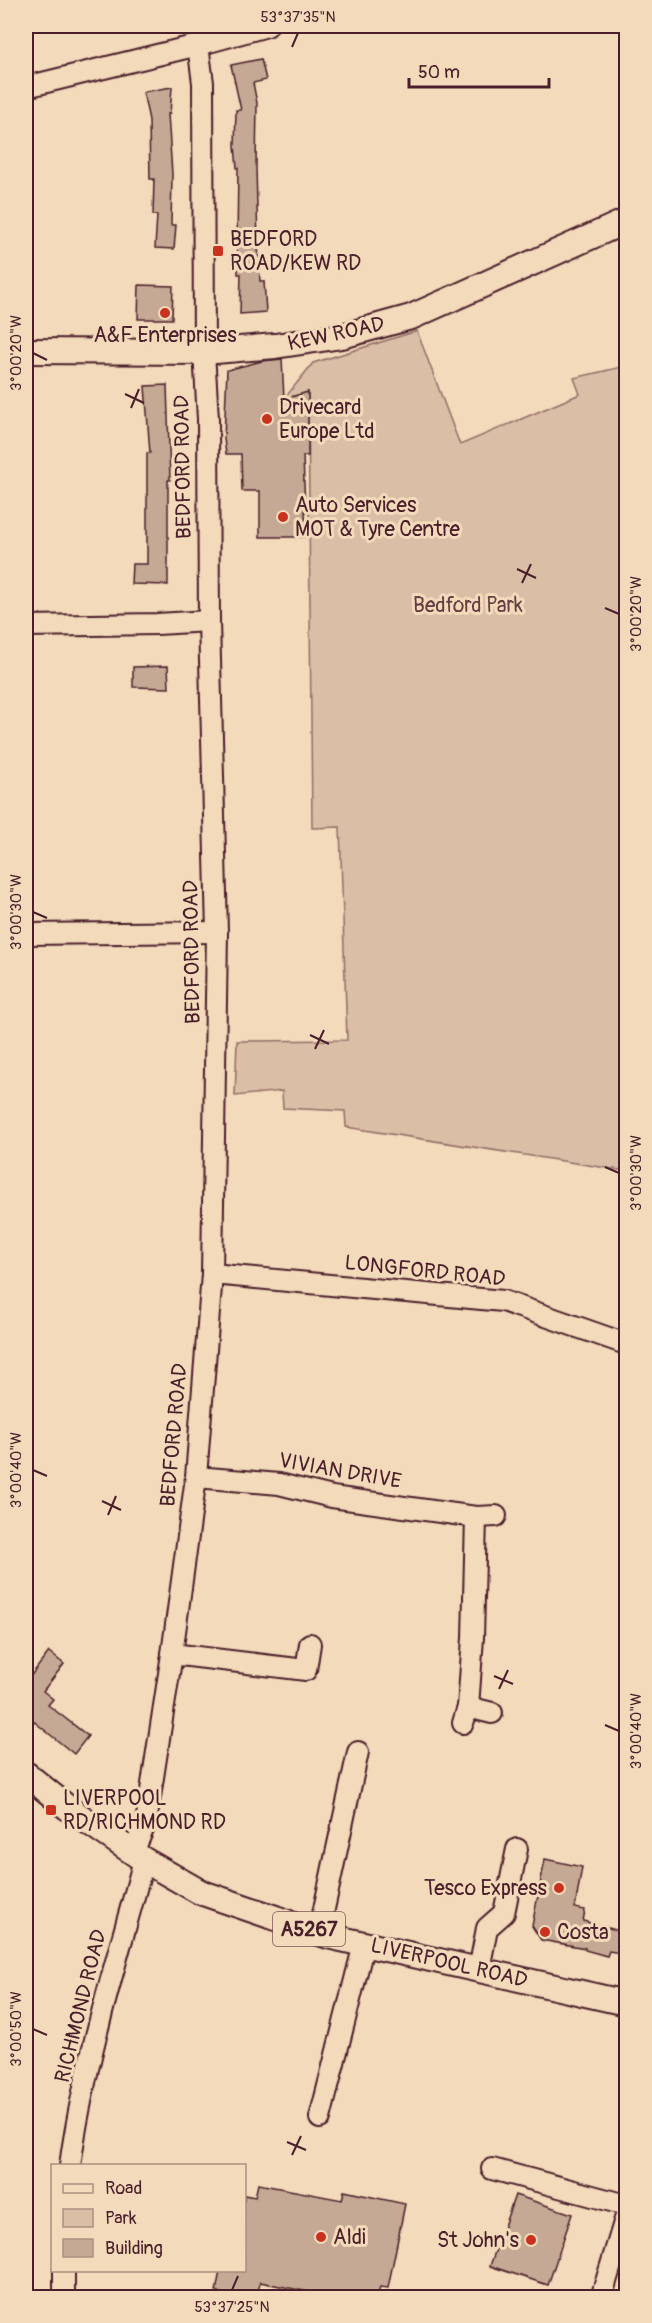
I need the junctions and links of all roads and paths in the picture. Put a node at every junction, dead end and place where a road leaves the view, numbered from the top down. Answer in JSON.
{"nodes":[{"id":1,"x":267,"y":26,"type":"edge"},
{"id":2,"x":198,"y":45,"type":"junction"},
{"id":3,"x":26,"y":87,"type":"edge"},
{"id":4,"x":627,"y":221,"type":"edge"},
{"id":5,"x":26,"y":351,"type":"edge"},
{"id":6,"x":204,"y":352,"type":"junction"},
{"id":7,"x":209,"y":621,"type":"junction"},
{"id":8,"x":26,"y":626,"type":"edge"},
{"id":9,"x":217,"y":932,"type":"junction"},
{"id":10,"x":26,"y":934,"type":"edge"},
{"id":11,"x":212,"y":1274,"type":"junction"},
{"id":12,"x":627,"y":1344,"type":"edge"},
{"id":13,"x":196,"y":1478,"type":"junction"},
{"id":14,"x":496,"y":1516,"type":"dead end"},
{"id":15,"x":476,"y":1517,"type":"junction"},
{"id":16,"x":310,"y":1644,"type":"dead end"},
{"id":17,"x":172,"y":1654,"type":"junction"},
{"id":18,"x":492,"y":1713,"type":"dead end"},
{"id":19,"x":358,"y":1752,"type":"dead end"},
{"id":20,"x":26,"y":1774,"type":"edge"},
{"id":21,"x":517,"y":1849,"type":"dead end"},
{"id":22,"x":138,"y":1856,"type":"junction"},
{"id":23,"x":319,"y":1932,"type":"junction"},
{"id":24,"x":364,"y":1944,"type":"junction"},
{"id":25,"x":479,"y":1970,"type":"junction"},
{"id":26,"x":627,"y":2003,"type":"edge"},
{"id":27,"x":321,"y":2118,"type":"dead end"},
{"id":28,"x":70,"y":2164,"type":"edge"},
{"id":29,"x":492,"y":2169,"type":"dead end"},
{"id":30,"x":627,"y":2205,"type":"edge"},
{"id":31,"x":627,"y":2216,"type":"edge"},
{"id":32,"x":64,"y":2272,"type":"edge"},
{"id":33,"x":63,"y":2298,"type":"edge"},
{"id":34,"x":601,"y":2298,"type":"edge"}],
"edges":[{"from":1,"to":2,"type":"street"},
{"from":2,"to":3,"type":"street"},
{"from":2,"to":6,"type":"street","name":"BEDFORD ROAD"},
{"from":4,"to":6,"type":"main road","name":"KEW ROAD"},
{"from":5,"to":6,"type":"main road","name":"KEW ROAD"},
{"from":6,"to":7,"type":"street","name":"BEDFORD ROAD"},
{"from":7,"to":8,"type":"street"},
{"from":7,"to":9,"type":"street","name":"BEDFORD ROAD"},
{"from":9,"to":10,"type":"street"},
{"from":9,"to":11,"type":"street","name":"BEDFORD ROAD"},
{"from":11,"to":12,"type":"street","name":"LONGFORD ROAD"},
{"from":11,"to":13,"type":"street","name":"BEDFORD ROAD"},
{"from":13,"to":15,"type":"street","name":"VIVIAN DRIVE"},
{"from":13,"to":17,"type":"street","name":"BEDFORD ROAD"},
{"from":14,"to":15,"type":"street","name":"VIVIAN DRIVE"},
{"from":15,"to":18,"type":"street"},
{"from":16,"to":17,"type":"street"},
{"from":17,"to":22,"type":"street","name":"BEDFORD ROAD"},
{"from":19,"to":23,"type":"street"},
{"from":20,"to":22,"type":"main road","name":"LIVERPOOL ROAD","number":"A5267"},
{"from":21,"to":25,"type":"street"},
{"from":22,"to":23,"type":"main road","name":"LIVERPOOL ROAD","number":"A5267"},
{"from":22,"to":28,"type":"street","name":"RICHMOND ROAD"},
{"from":23,"to":24,"type":"main road","name":"LIVERPOOL ROAD","number":"A5267"},
{"from":24,"to":25,"type":"main road","name":"LIVERPOOL ROAD","number":"A5267"},
{"from":24,"to":27,"type":"street"},
{"from":25,"to":26,"type":"main road","name":"LIVERPOOL ROAD","number":"A5267"},
{"from":29,"to":30,"type":"street"},
{"from":31,"to":34,"type":"street"},
{"from":32,"to":33,"type":"street"}]}
